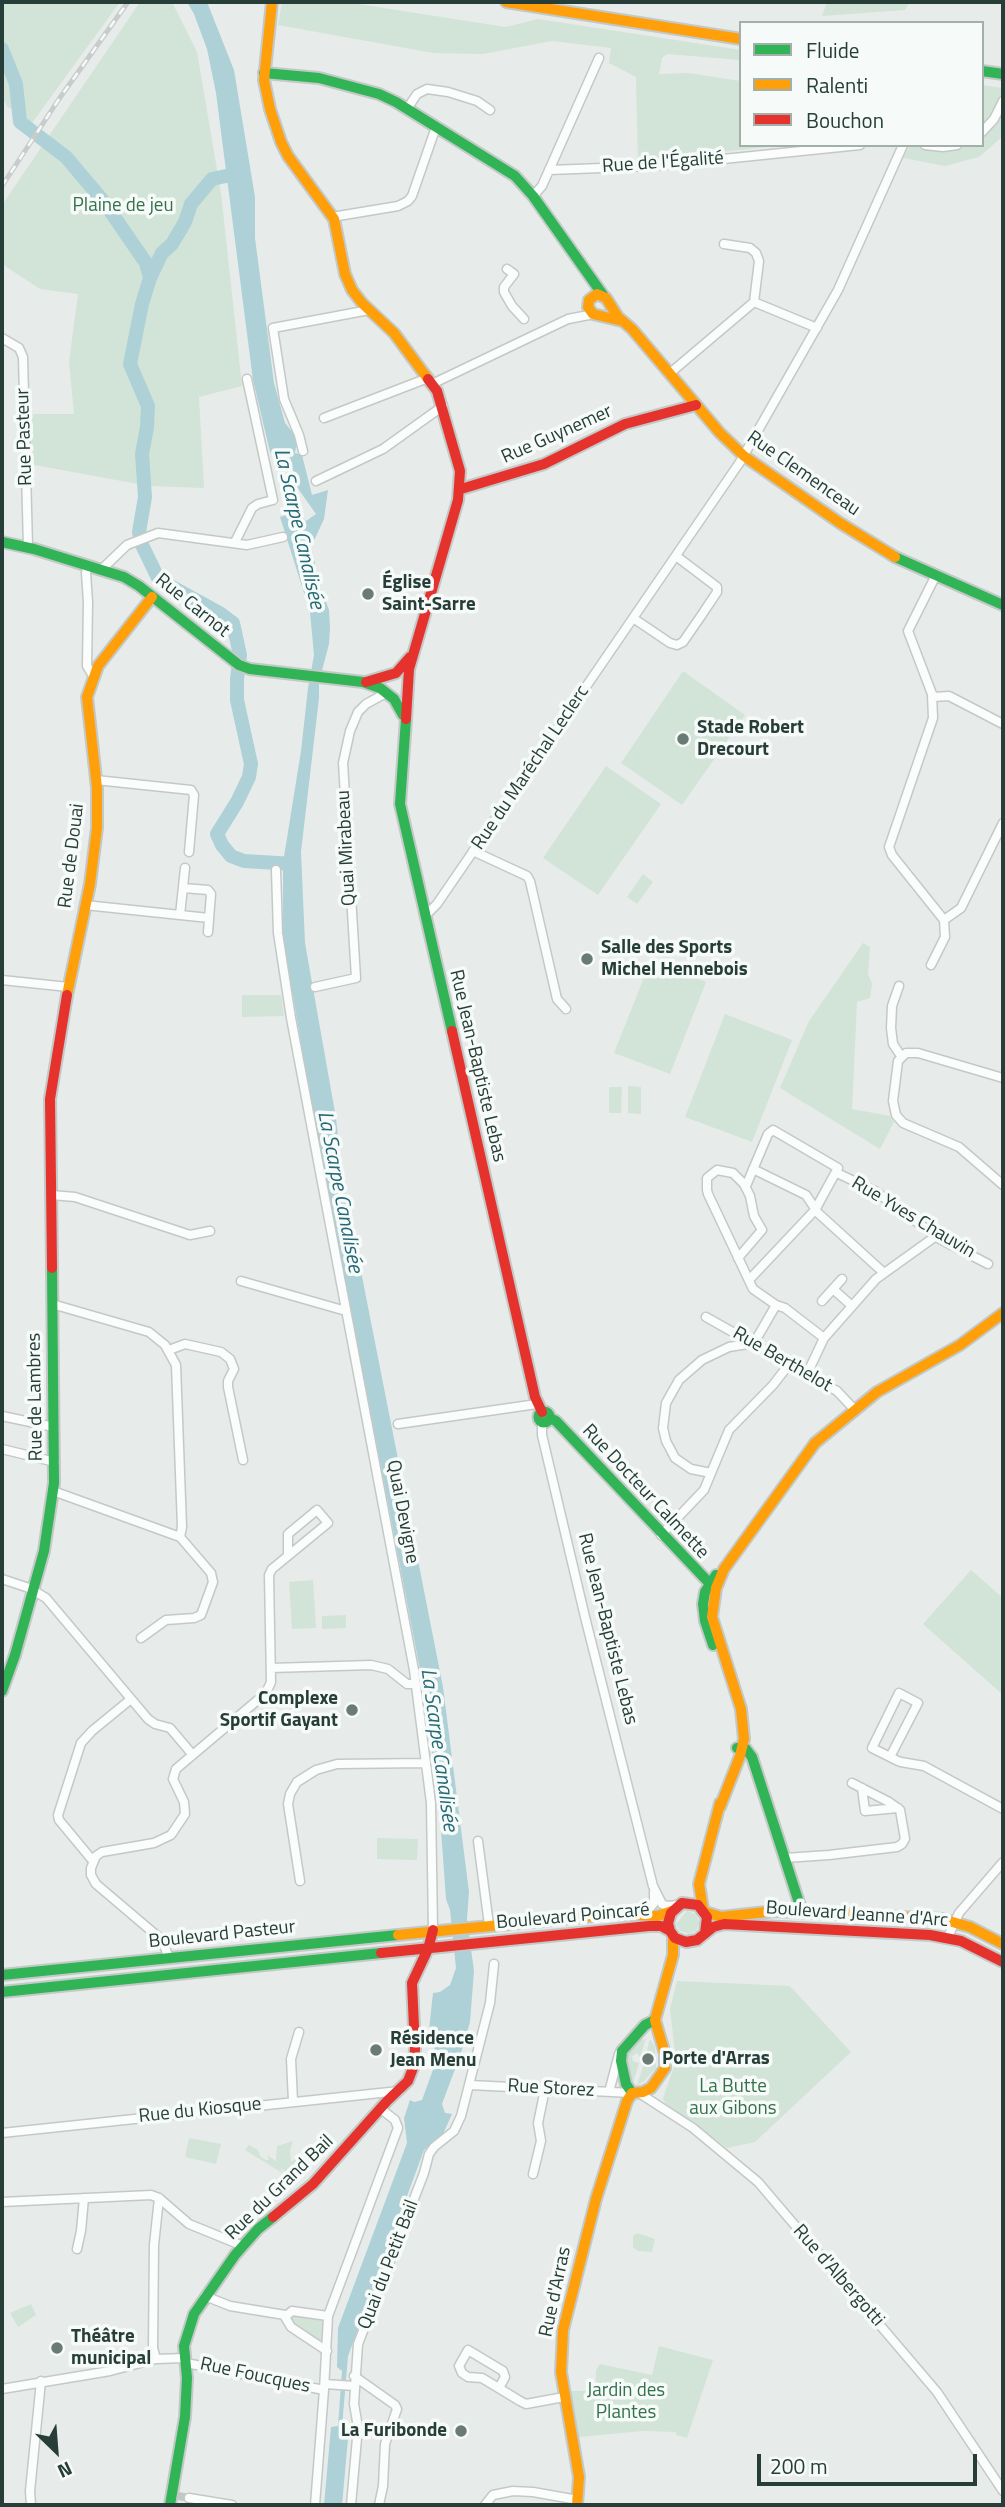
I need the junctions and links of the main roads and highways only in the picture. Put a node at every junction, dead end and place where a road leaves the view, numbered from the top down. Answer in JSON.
{"nodes":[{"id":1,"x":272,"y":2,"type":"edge"},
{"id":2,"x":506,"y":2,"type":"edge"},
{"id":3,"x":544,"y":2,"type":"edge"},
{"id":4,"x":739,"y":33,"type":"edge"},
{"id":5,"x":739,"y":39,"type":"edge"},
{"id":6,"x":264,"y":74,"type":"junction"},
{"id":7,"x":990,"y":74,"type":"edge"},
{"id":8,"x":1003,"y":80,"type":"edge"},
{"id":9,"x":583,"y":268,"type":"junction"},
{"id":10,"x":589,"y":300,"type":"junction"},
{"id":11,"x":606,"y":300,"type":"junction"},
{"id":12,"x":597,"y":315,"type":"junction"},
{"id":13,"x":622,"y":321,"type":"junction"},
{"id":14,"x":684,"y":392,"type":"junction"},
{"id":15,"x":696,"y":406,"type":"junction"},
{"id":16,"x":677,"y":413,"type":"junction"},
{"id":17,"x":716,"y":429,"type":"junction"},
{"id":18,"x":460,"y":489,"type":"junction"},
{"id":19,"x":2,"y":542,"type":"edge"},
{"id":20,"x":152,"y":597,"type":"junction"},
{"id":21,"x":1003,"y":605,"type":"edge"},
{"id":22,"x":414,"y":650,"type":"junction"},
{"id":23,"x":391,"y":675,"type":"junction"},
{"id":24,"x":363,"y":682,"type":"junction"},
{"id":25,"x":407,"y":687,"type":"junction"},
{"id":26,"x":388,"y":695,"type":"junction"},
{"id":27,"x":405,"y":724,"type":"junction"},
{"id":28,"x":50,"y":1095,"type":"joint"},
{"id":29,"x":1003,"y":1313,"type":"edge"},
{"id":30,"x":543,"y":1414,"type":"joint"},
{"id":31,"x":712,"y":1586,"type":"junction"},
{"id":32,"x":2,"y":1691,"type":"edge"},
{"id":33,"x":739,"y":1748,"type":"junction"},
{"id":34,"x":705,"y":1858,"type":"junction"},
{"id":35,"x":678,"y":1906,"type":"junction"},
{"id":36,"x":704,"y":1911,"type":"junction"},
{"id":37,"x":802,"y":1912,"type":"junction"},
{"id":38,"x":439,"y":1930,"type":"junction"},
{"id":39,"x":672,"y":1933,"type":"junction"},
{"id":40,"x":701,"y":1936,"type":"junction"},
{"id":41,"x":1003,"y":1944,"type":"edge"},
{"id":42,"x":443,"y":1948,"type":"joint"},
{"id":43,"x":428,"y":1949,"type":"junction"},
{"id":44,"x":1003,"y":1962,"type":"edge"},
{"id":45,"x":670,"y":1969,"type":"junction"},
{"id":46,"x":2,"y":1975,"type":"edge"},
{"id":47,"x":2,"y":1992,"type":"edge"},
{"id":48,"x":655,"y":2020,"type":"junction"},
{"id":49,"x":399,"y":2091,"type":"joint"},
{"id":50,"x":635,"y":2093,"type":"junction"},
{"id":51,"x":173,"y":2499,"type":"edge"},
{"id":52,"x":578,"y":2503,"type":"edge"}],
"edges":[{"from":1,"to":6,"type":"main road"},
{"from":2,"to":5,"type":"main road"},
{"from":3,"to":4,"type":"main road"},
{"from":6,"to":9,"type":"main road","name":"Rue Clemenceau"},
{"from":6,"to":18,"type":"main road"},
{"from":7,"to":8,"type":"main road"},
{"from":9,"to":10,"type":"main road"},
{"from":9,"to":11,"type":"main road","name":"Rue Clemenceau"},
{"from":10,"to":11,"type":"main road"},
{"from":10,"to":12,"type":"main road"},
{"from":11,"to":12,"type":"main road"},
{"from":11,"to":13,"type":"main road","name":"Rue Clemenceau"},
{"from":12,"to":13,"type":"main road"},
{"from":13,"to":14,"type":"main road","name":"Rue Clemenceau"},
{"from":14,"to":15,"type":"main road","name":"Rue Clemenceau"},
{"from":14,"to":16,"type":"main road"},
{"from":15,"to":16,"type":"main road","name":"Rue Guynemer"},
{"from":15,"to":17,"type":"main road","name":"Rue Clemenceau"},
{"from":16,"to":17,"type":"main road"},
{"from":16,"to":18,"type":"main road","name":"Rue Guynemer"},
{"from":17,"to":21,"type":"main road","name":"Rue Clemenceau"},
{"from":18,"to":22,"type":"main road","name":"Rue Jean-Baptiste Lebas"},
{"from":19,"to":20,"type":"main road","name":"Rue Carnot"},
{"from":20,"to":24,"type":"main road","name":"Rue Carnot"},
{"from":20,"to":28,"type":"main road","name":"Rue de Douai"},
{"from":22,"to":23,"type":"main road"},
{"from":22,"to":25,"type":"main road","name":"Rue Jean-Baptiste Lebas"},
{"from":23,"to":24,"type":"main road","name":"Rue Carnot"},
{"from":23,"to":25,"type":"main road"},
{"from":23,"to":26,"type":"main road"},
{"from":24,"to":26,"type":"main road","name":"Rue Carnot"},
{"from":25,"to":26,"type":"main road"},
{"from":25,"to":27,"type":"main road","name":"Rue Jean-Baptiste Lebas"},
{"from":26,"to":27,"type":"main road","name":"Rue Jean-Baptiste Lebas"},
{"from":27,"to":30,"type":"main road","name":"Rue Jean-Baptiste Lebas"},
{"from":28,"to":32,"type":"main road","name":"Rue de Lambres"},
{"from":29,"to":31,"type":"main road"},
{"from":30,"to":31,"type":"main road","name":"Rue Docteur Calmette"},
{"from":31,"to":33,"type":"main road"},
{"from":33,"to":34,"type":"main road"},
{"from":33,"to":37,"type":"main road"},
{"from":34,"to":35,"type":"main road"},
{"from":34,"to":36,"type":"main road"},
{"from":35,"to":36,"type":"main road"},
{"from":35,"to":38,"type":"main road","name":"Boulevard Poincaré"},
{"from":35,"to":39,"type":"main road"},
{"from":36,"to":37,"type":"main road","name":"Boulevard Jeanne d'Arc"},
{"from":36,"to":40,"type":"main road"},
{"from":37,"to":41,"type":"main road","name":"Boulevard Jeanne d'Arc"},
{"from":38,"to":43,"type":"main road","name":"Quai Devigne"},
{"from":38,"to":46,"type":"main road","name":"Boulevard Pasteur"},
{"from":39,"to":40,"type":"main road"},
{"from":39,"to":42,"type":"main road","name":"Boulevard Poincaré"},
{"from":39,"to":45,"type":"main road"},
{"from":40,"to":44,"type":"main road","name":"Boulevard Jeanne d'Arc"},
{"from":40,"to":45,"type":"main road"},
{"from":42,"to":43,"type":"main road","name":"Boulevard Pasteur"},
{"from":43,"to":47,"type":"main road","name":"Boulevard Pasteur"},
{"from":43,"to":49,"type":"main road","name":"Quai Devigne"},
{"from":45,"to":48,"type":"main road"},
{"from":48,"to":50,"type":"main road","name":"Rue d'Arras"},
{"from":48,"to":50,"type":"main road"},
{"from":49,"to":51,"type":"main road","name":"Rue du Grand Bail"},
{"from":50,"to":52,"type":"main road","name":"Rue d'Arras"}]}
